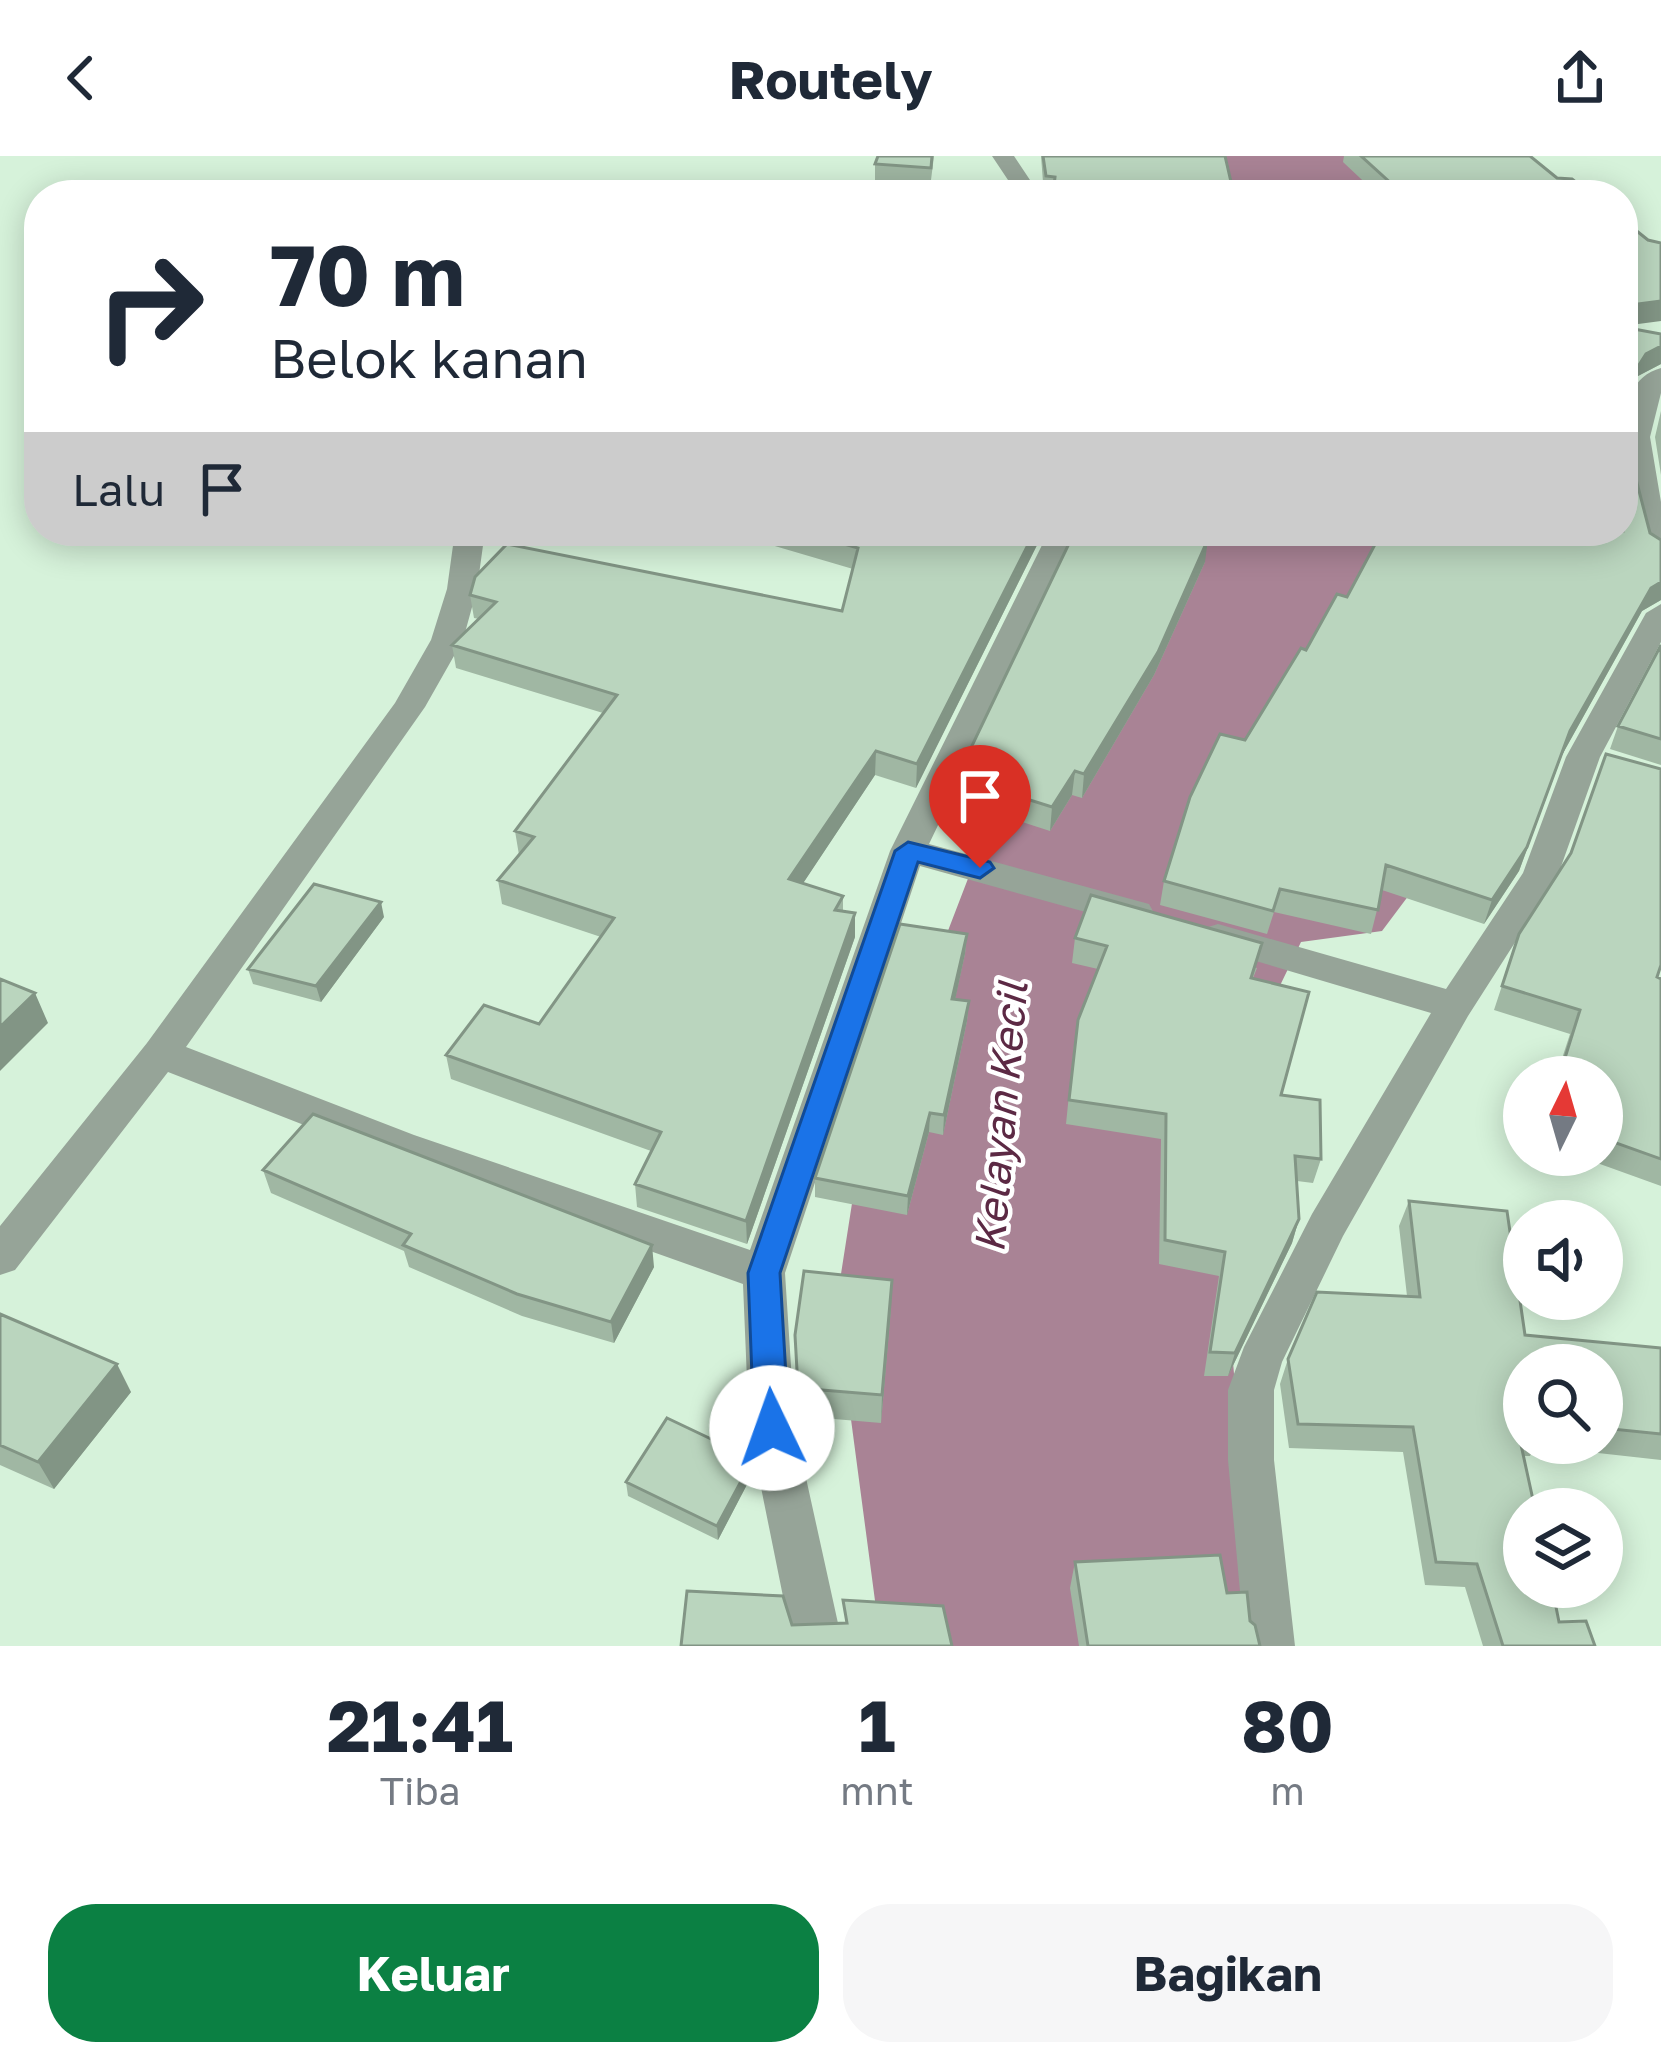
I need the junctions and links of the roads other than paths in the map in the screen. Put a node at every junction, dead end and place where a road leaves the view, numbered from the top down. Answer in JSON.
{"nodes":[{"id":1,"x":1661,"y":376,"type":"edge"},
{"id":2,"x":1638,"y":414,"type":"edge"},
{"id":3,"x":1638,"y":431,"type":"edge"},
{"id":4,"x":468,"y":546,"type":"edge"},
{"id":5,"x":1057,"y":546,"type":"edge"},
{"id":6,"x":1661,"y":555,"type":"edge"},
{"id":7,"x":1661,"y":613,"type":"edge"},
{"id":8,"x":923,"y":854,"type":"junction"},
{"id":9,"x":1455,"y":1006,"type":"junction"},
{"id":10,"x":161,"y":1054,"type":"junction"},
{"id":11,"x":0,"y":1257,"type":"edge"},
{"id":12,"x":764,"y":1273,"type":"junction"},
{"id":13,"x":818,"y":1646,"type":"edge"},
{"id":14,"x":1270,"y":1646,"type":"edge"}],
"edges":[{"from":1,"to":2,"type":"street"},
{"from":3,"to":6,"type":"street"},
{"from":4,"to":10,"type":"street"},
{"from":5,"to":8,"type":"street"},
{"from":7,"to":9,"type":"street"},
{"from":8,"to":9,"type":"street"},
{"from":8,"to":12,"type":"street"},
{"from":9,"to":14,"type":"street"},
{"from":10,"to":11,"type":"street"},
{"from":10,"to":12,"type":"street"},
{"from":12,"to":13,"type":"street"}]}
